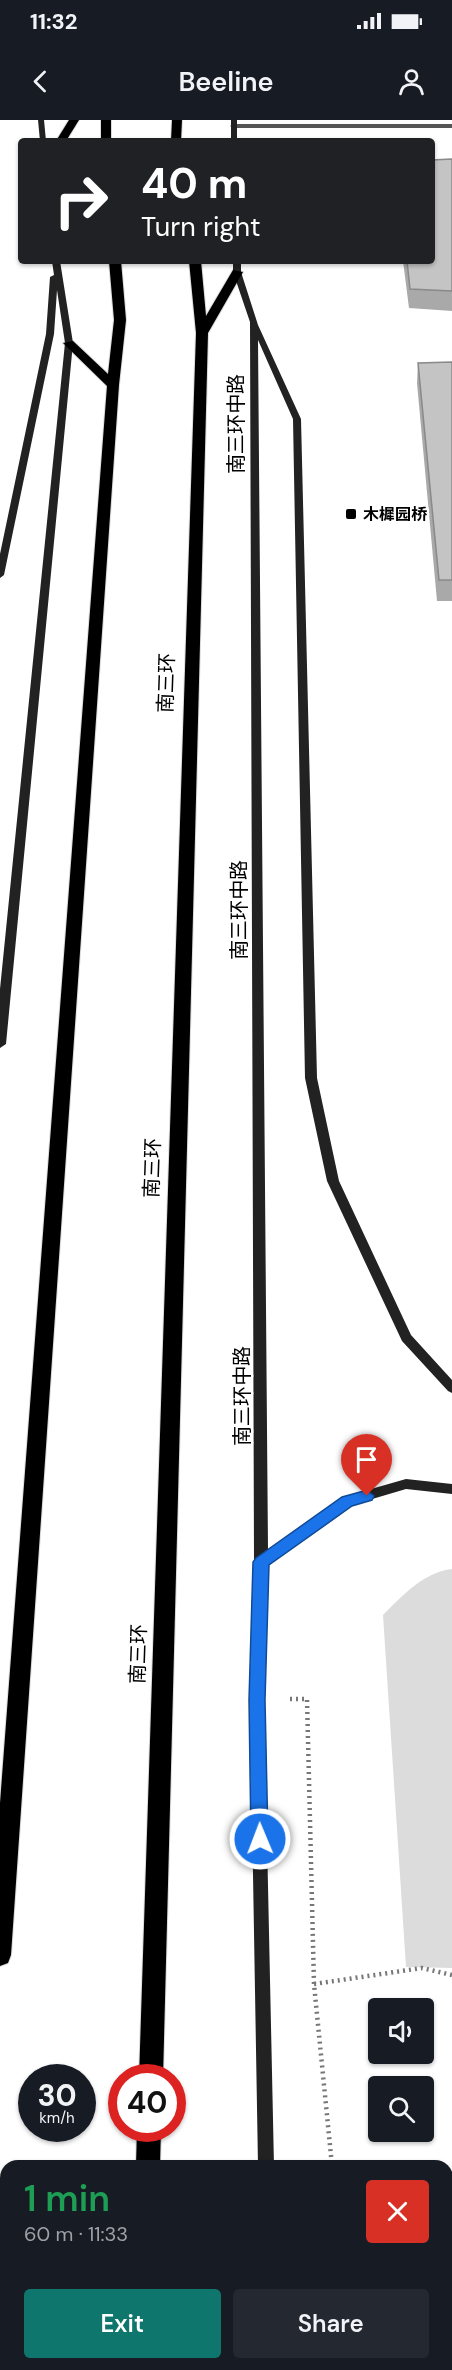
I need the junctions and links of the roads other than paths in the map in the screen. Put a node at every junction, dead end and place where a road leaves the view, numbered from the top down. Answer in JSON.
{"nodes":[{"id":1,"x":41,"y":120,"type":"edge"},
{"id":2,"x":74,"y":120,"type":"edge"},
{"id":3,"x":106,"y":120,"type":"edge"},
{"id":4,"x":177,"y":120,"type":"edge"},
{"id":5,"x":234,"y":123,"type":"edge"},
{"id":6,"x":452,"y":126,"type":"edge"},
{"id":7,"x":43,"y":138,"type":"edge"},
{"id":8,"x":63,"y":138,"type":"edge"},
{"id":9,"x":106,"y":138,"type":"edge"},
{"id":10,"x":176,"y":138,"type":"edge"},
{"id":11,"x":56,"y":264,"type":"edge"},
{"id":12,"x":56,"y":264,"type":"edge"},
{"id":13,"x":115,"y":264,"type":"edge"},
{"id":14,"x":195,"y":264,"type":"edge"},
{"id":15,"x":237,"y":266,"type":"edge"},
{"id":16,"x":254,"y":322,"type":"junction"},
{"id":17,"x":202,"y":333,"type":"junction"},
{"id":18,"x":69,"y":343,"type":"junction"},
{"id":19,"x":113,"y":385,"type":"junction"},
{"id":20,"x":0,"y":575,"type":"edge"},
{"id":21,"x":0,"y":1044,"type":"edge"},
{"id":22,"x":452,"y":1388,"type":"edge"},
{"id":23,"x":452,"y":1489,"type":"edge"},
{"id":24,"x":261,"y":1562,"type":"junction"},
{"id":25,"x":0,"y":1955,"type":"edge"},
{"id":26,"x":151,"y":2064,"type":"edge"},
{"id":27,"x":149,"y":2142,"type":"edge"},
{"id":28,"x":148,"y":2160,"type":"edge"},
{"id":29,"x":266,"y":2160,"type":"edge"}],
"edges":[{"from":1,"to":7,"type":"street"},
{"from":2,"to":8,"type":"highway"},
{"from":3,"to":9,"type":"highway"},
{"from":4,"to":10,"type":"highway"},
{"from":5,"to":6,"type":"street"},
{"from":11,"to":18,"type":"street"},
{"from":12,"to":20,"type":"street"},
{"from":13,"to":19,"type":"highway"},
{"from":14,"to":17,"type":"highway","name":"南三环"},
{"from":15,"to":16,"type":"street","name":"南三环中路"},
{"from":15,"to":17,"type":"highway"},
{"from":16,"to":22,"type":"street"},
{"from":16,"to":24,"type":"street","name":"南三环中路"},
{"from":17,"to":26,"type":"highway","name":"南三环"},
{"from":18,"to":19,"type":"highway"},
{"from":18,"to":21,"type":"street"},
{"from":19,"to":25,"type":"highway"},
{"from":23,"to":24,"type":"street"},
{"from":24,"to":29,"type":"street","name":"南三环中路"},
{"from":27,"to":28,"type":"highway"}]}
